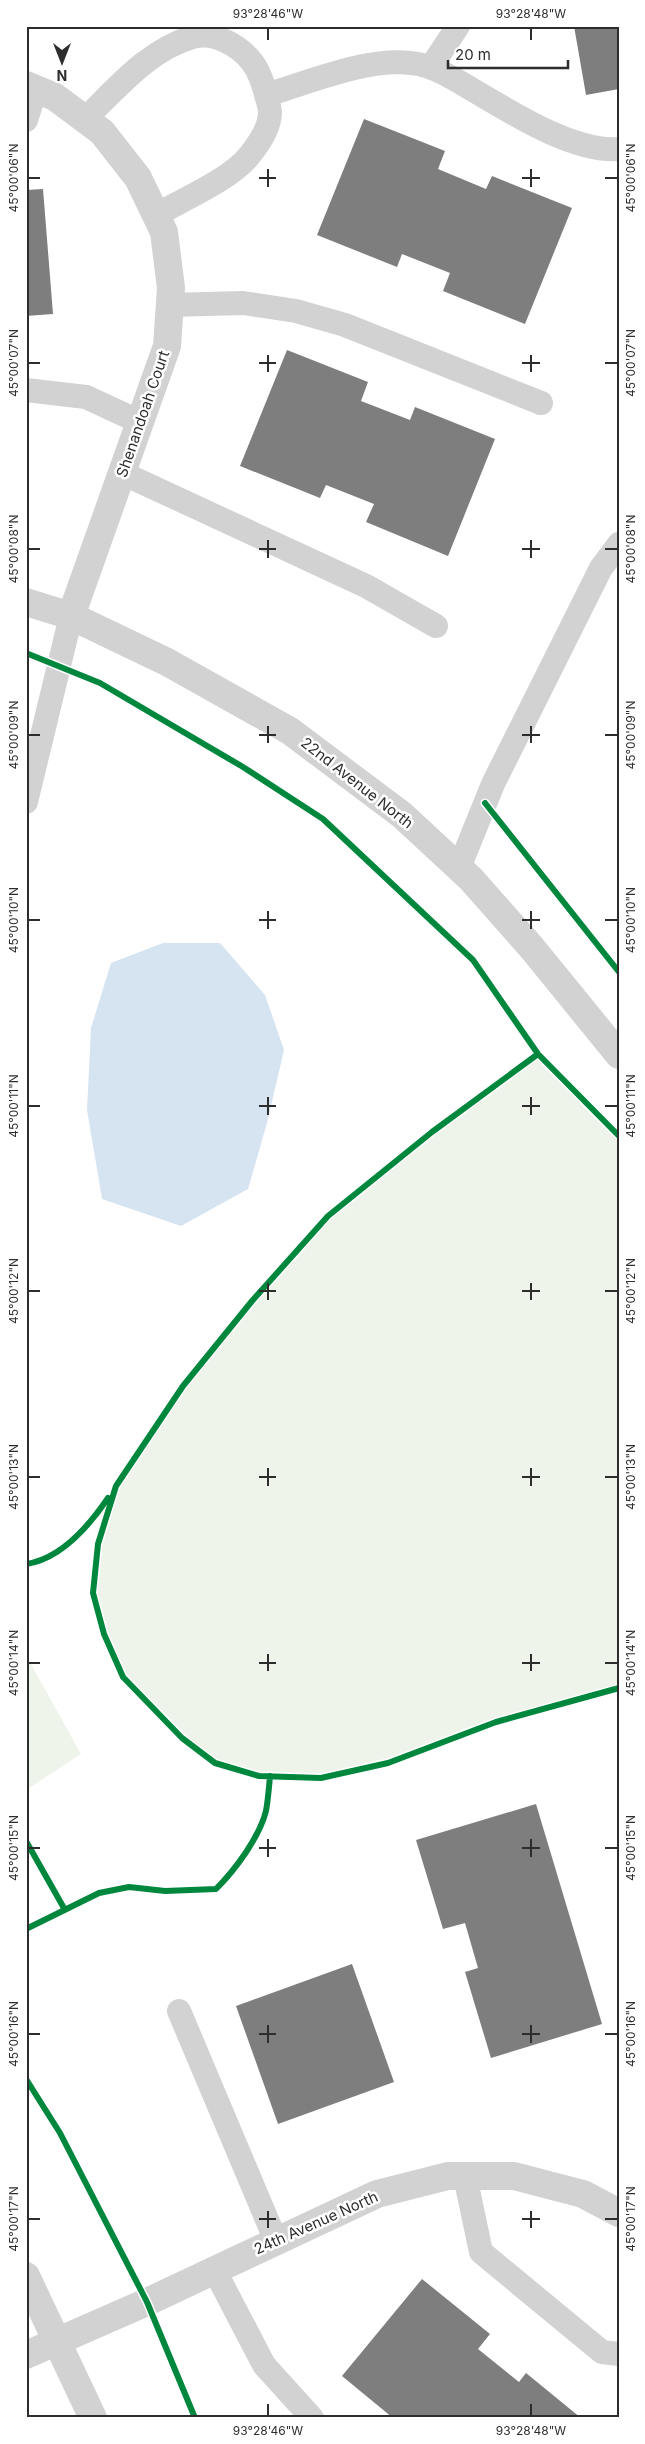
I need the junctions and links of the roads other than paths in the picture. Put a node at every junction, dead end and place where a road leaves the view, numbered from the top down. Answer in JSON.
{"nodes":[{"id":1,"x":458,"y":26,"type":"edge"},
{"id":2,"x":218,"y":32,"type":"edge"},
{"id":3,"x":431,"y":67,"type":"junction"},
{"id":4,"x":31,"y":87,"type":"edge"},
{"id":5,"x":266,"y":95,"type":"junction"},
{"id":6,"x":85,"y":119,"type":"junction"},
{"id":7,"x":26,"y":120,"type":"edge"},
{"id":8,"x":619,"y":148,"type":"edge"},
{"id":9,"x":156,"y":215,"type":"junction"},
{"id":10,"x":170,"y":305,"type":"junction"},
{"id":11,"x":26,"y":390,"type":"edge"},
{"id":12,"x":541,"y":403,"type":"dead end"},
{"id":13,"x":140,"y":422,"type":"junction"},
{"id":14,"x":122,"y":473,"type":"junction"},
{"id":15,"x":619,"y":544,"type":"edge"},
{"id":16,"x":26,"y":602,"type":"edge"},
{"id":17,"x":71,"y":616,"type":"junction"},
{"id":18,"x":436,"y":626,"type":"dead end"},
{"id":19,"x":26,"y":802,"type":"edge"},
{"id":20,"x":459,"y":868,"type":"junction"},
{"id":21,"x":619,"y":1055,"type":"edge"},
{"id":22,"x":179,"y":2011,"type":"dead end"},
{"id":23,"x":465,"y":2176,"type":"junction"},
{"id":24,"x":619,"y":2213,"type":"edge"},
{"id":25,"x":276,"y":2241,"type":"junction"},
{"id":26,"x":214,"y":2269,"type":"junction"},
{"id":27,"x":26,"y":2276,"type":"edge"},
{"id":28,"x":57,"y":2342,"type":"junction"},
{"id":29,"x":619,"y":2354,"type":"edge"},
{"id":30,"x":26,"y":2355,"type":"edge"},
{"id":31,"x":93,"y":2418,"type":"edge"},
{"id":32,"x":312,"y":2418,"type":"edge"}],
"edges":[{"from":1,"to":3,"type":"lane"},
{"from":2,"to":5,"type":"lane"},
{"from":2,"to":6,"type":"lane"},
{"from":3,"to":5,"type":"lane"},
{"from":3,"to":8,"type":"lane"},
{"from":4,"to":6,"type":"street","name":"Shenandoah Court"},
{"from":4,"to":7,"type":"lane"},
{"from":5,"to":9,"type":"lane"},
{"from":6,"to":9,"type":"street","name":"Shenandoah Court"},
{"from":9,"to":10,"type":"street","name":"Shenandoah Court"},
{"from":10,"to":12,"type":"lane"},
{"from":10,"to":13,"type":"street","name":"Shenandoah Court"},
{"from":11,"to":13,"type":"lane"},
{"from":13,"to":14,"type":"street","name":"Shenandoah Court"},
{"from":14,"to":17,"type":"street","name":"Shenandoah Court"},
{"from":14,"to":18,"type":"lane"},
{"from":15,"to":20,"type":"lane"},
{"from":16,"to":17,"type":"street","name":"22nd Avenue North"},
{"from":17,"to":19,"type":"lane"},
{"from":17,"to":20,"type":"street","name":"22nd Avenue North"},
{"from":20,"to":21,"type":"street","name":"22nd Avenue North"},
{"from":22,"to":25,"type":"lane"},
{"from":23,"to":24,"type":"street","name":"24th Avenue North"},
{"from":23,"to":25,"type":"street","name":"24th Avenue North"},
{"from":23,"to":29,"type":"lane"},
{"from":25,"to":26,"type":"street","name":"24th Avenue North"},
{"from":26,"to":28,"type":"street","name":"24th Avenue North"},
{"from":26,"to":32,"type":"lane"},
{"from":27,"to":28,"type":"street"},
{"from":28,"to":30,"type":"street","name":"24th Avenue North"},
{"from":28,"to":31,"type":"street"}]}
